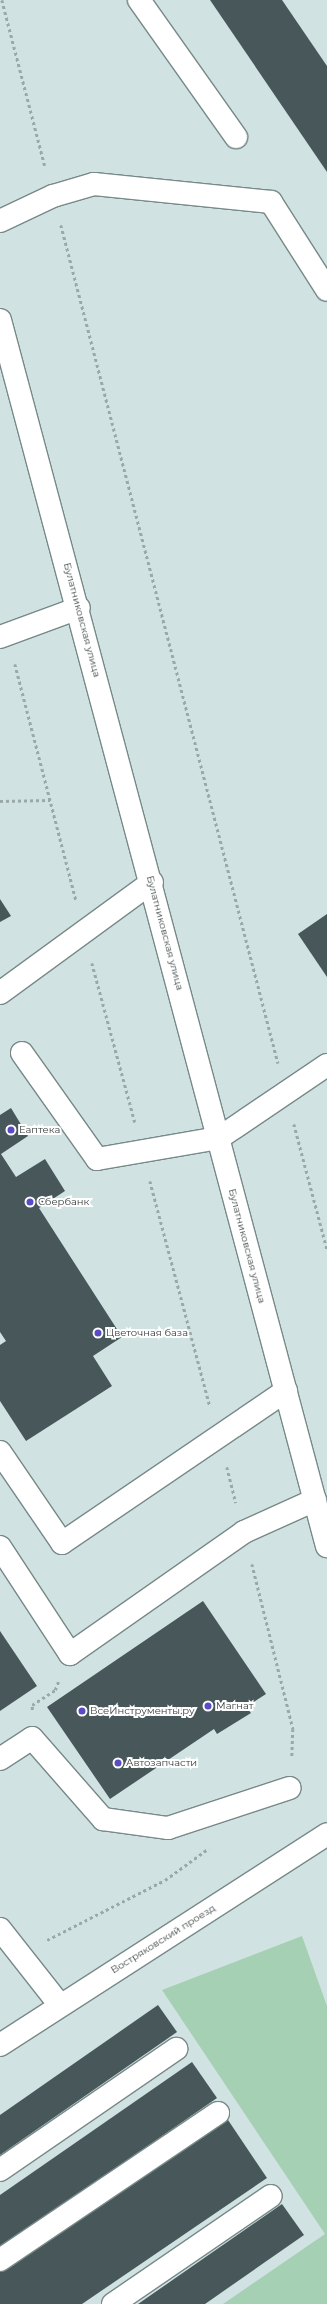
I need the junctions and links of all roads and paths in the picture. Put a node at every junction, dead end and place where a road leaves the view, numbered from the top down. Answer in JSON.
{"nodes":[{"id":1,"x":2,"y":0,"type":"edge"},
{"id":2,"x":139,"y":0,"type":"edge"},
{"id":3,"x":236,"y":137,"type":"dead end"},
{"id":4,"x":53,"y":196,"type":"junction"},
{"id":5,"x":0,"y":221,"type":"edge"},
{"id":6,"x":327,"y":290,"type":"edge"},
{"id":7,"x":0,"y":320,"type":"edge"},
{"id":8,"x":78,"y":608,"type":"junction"},
{"id":9,"x":4,"y":636,"type":"edge"},
{"id":10,"x":50,"y":800,"type":"junction"},
{"id":11,"x":0,"y":801,"type":"edge"},
{"id":12,"x":152,"y":882,"type":"junction"},
{"id":13,"x":84,"y":932,"type":"junction"},
{"id":14,"x":0,"y":993,"type":"edge"},
{"id":15,"x":22,"y":1053,"type":"dead end"},
{"id":16,"x":327,"y":1065,"type":"edge"},
{"id":17,"x":286,"y":1093,"type":"junction"},
{"id":18,"x":219,"y":1138,"type":"junction"},
{"id":19,"x":142,"y":1151,"type":"junction"},
{"id":20,"x":327,"y":1249,"type":"edge"},
{"id":21,"x":286,"y":1390,"type":"junction"},
{"id":22,"x":218,"y":1436,"type":"junction"},
{"id":23,"x":0,"y":1452,"type":"edge"},
{"id":24,"x":315,"y":1500,"type":"junction"},
{"id":25,"x":244,"y":1532,"type":"junction"},
{"id":26,"x":327,"y":1546,"type":"edge"},
{"id":27,"x":0,"y":1547,"type":"edge"},
{"id":28,"x":70,"y":1654,"type":"junction"},
{"id":29,"x":293,"y":1729,"type":"dead end"},
{"id":30,"x":32,"y":1738,"type":"junction"},
{"id":31,"x":0,"y":1759,"type":"edge"},
{"id":32,"x":290,"y":1788,"type":"dead end"},
{"id":33,"x":327,"y":1834,"type":"edge"},
{"id":34,"x":215,"y":1843,"type":"dead end"},
{"id":35,"x":0,"y":1929,"type":"edge"},
{"id":36,"x":19,"y":1955,"type":"junction"},
{"id":37,"x":59,"y":2004,"type":"junction"},
{"id":38,"x":0,"y":2045,"type":"edge"},
{"id":39,"x":176,"y":2049,"type":"dead end"},
{"id":40,"x":218,"y":2112,"type":"dead end"},
{"id":41,"x":0,"y":2170,"type":"edge"},
{"id":42,"x":271,"y":2196,"type":"dead end"},
{"id":43,"x":0,"y":2260,"type":"edge"},
{"id":44,"x":113,"y":2304,"type":"edge"}],
"edges":[{"from":1,"to":4,"type":"path"},
{"from":2,"to":3,"type":"street"},
{"from":4,"to":5,"type":"street"},
{"from":4,"to":6,"type":"street"},
{"from":4,"to":17,"type":"path"},
{"from":7,"to":8,"type":"street","name":"Булатниковская улица"},
{"from":8,"to":9,"type":"street"},
{"from":8,"to":12,"type":"street","name":"Булатниковская улица"},
{"from":9,"to":10,"type":"path"},
{"from":10,"to":11,"type":"path"},
{"from":10,"to":13,"type":"path"},
{"from":12,"to":13,"type":"street"},
{"from":12,"to":18,"type":"street","name":"Булатниковская улица"},
{"from":13,"to":14,"type":"street"},
{"from":13,"to":19,"type":"path"},
{"from":15,"to":19,"type":"street"},
{"from":16,"to":17,"type":"street"},
{"from":17,"to":18,"type":"street"},
{"from":17,"to":20,"type":"path"},
{"from":18,"to":19,"type":"street"},
{"from":18,"to":21,"type":"street","name":"Булатниковская улица"},
{"from":19,"to":22,"type":"path"},
{"from":21,"to":22,"type":"street"},
{"from":21,"to":24,"type":"street","name":"Булатниковская улица"},
{"from":22,"to":23,"type":"street"},
{"from":22,"to":25,"type":"path"},
{"from":24,"to":25,"type":"street"},
{"from":24,"to":26,"type":"street","name":"Булатниковская улица"},
{"from":25,"to":28,"type":"street"},
{"from":25,"to":29,"type":"path"},
{"from":27,"to":28,"type":"street"},
{"from":28,"to":30,"type":"path"},
{"from":30,"to":31,"type":"street"},
{"from":30,"to":32,"type":"street"},
{"from":33,"to":37,"type":"street","name":"Востряковский проезд"},
{"from":34,"to":36,"type":"path"},
{"from":35,"to":36,"type":"street"},
{"from":36,"to":37,"type":"street"},
{"from":37,"to":38,"type":"street","name":"Востряковский проезд"},
{"from":39,"to":41,"type":"street"},
{"from":40,"to":43,"type":"street"},
{"from":42,"to":44,"type":"street"}]}
